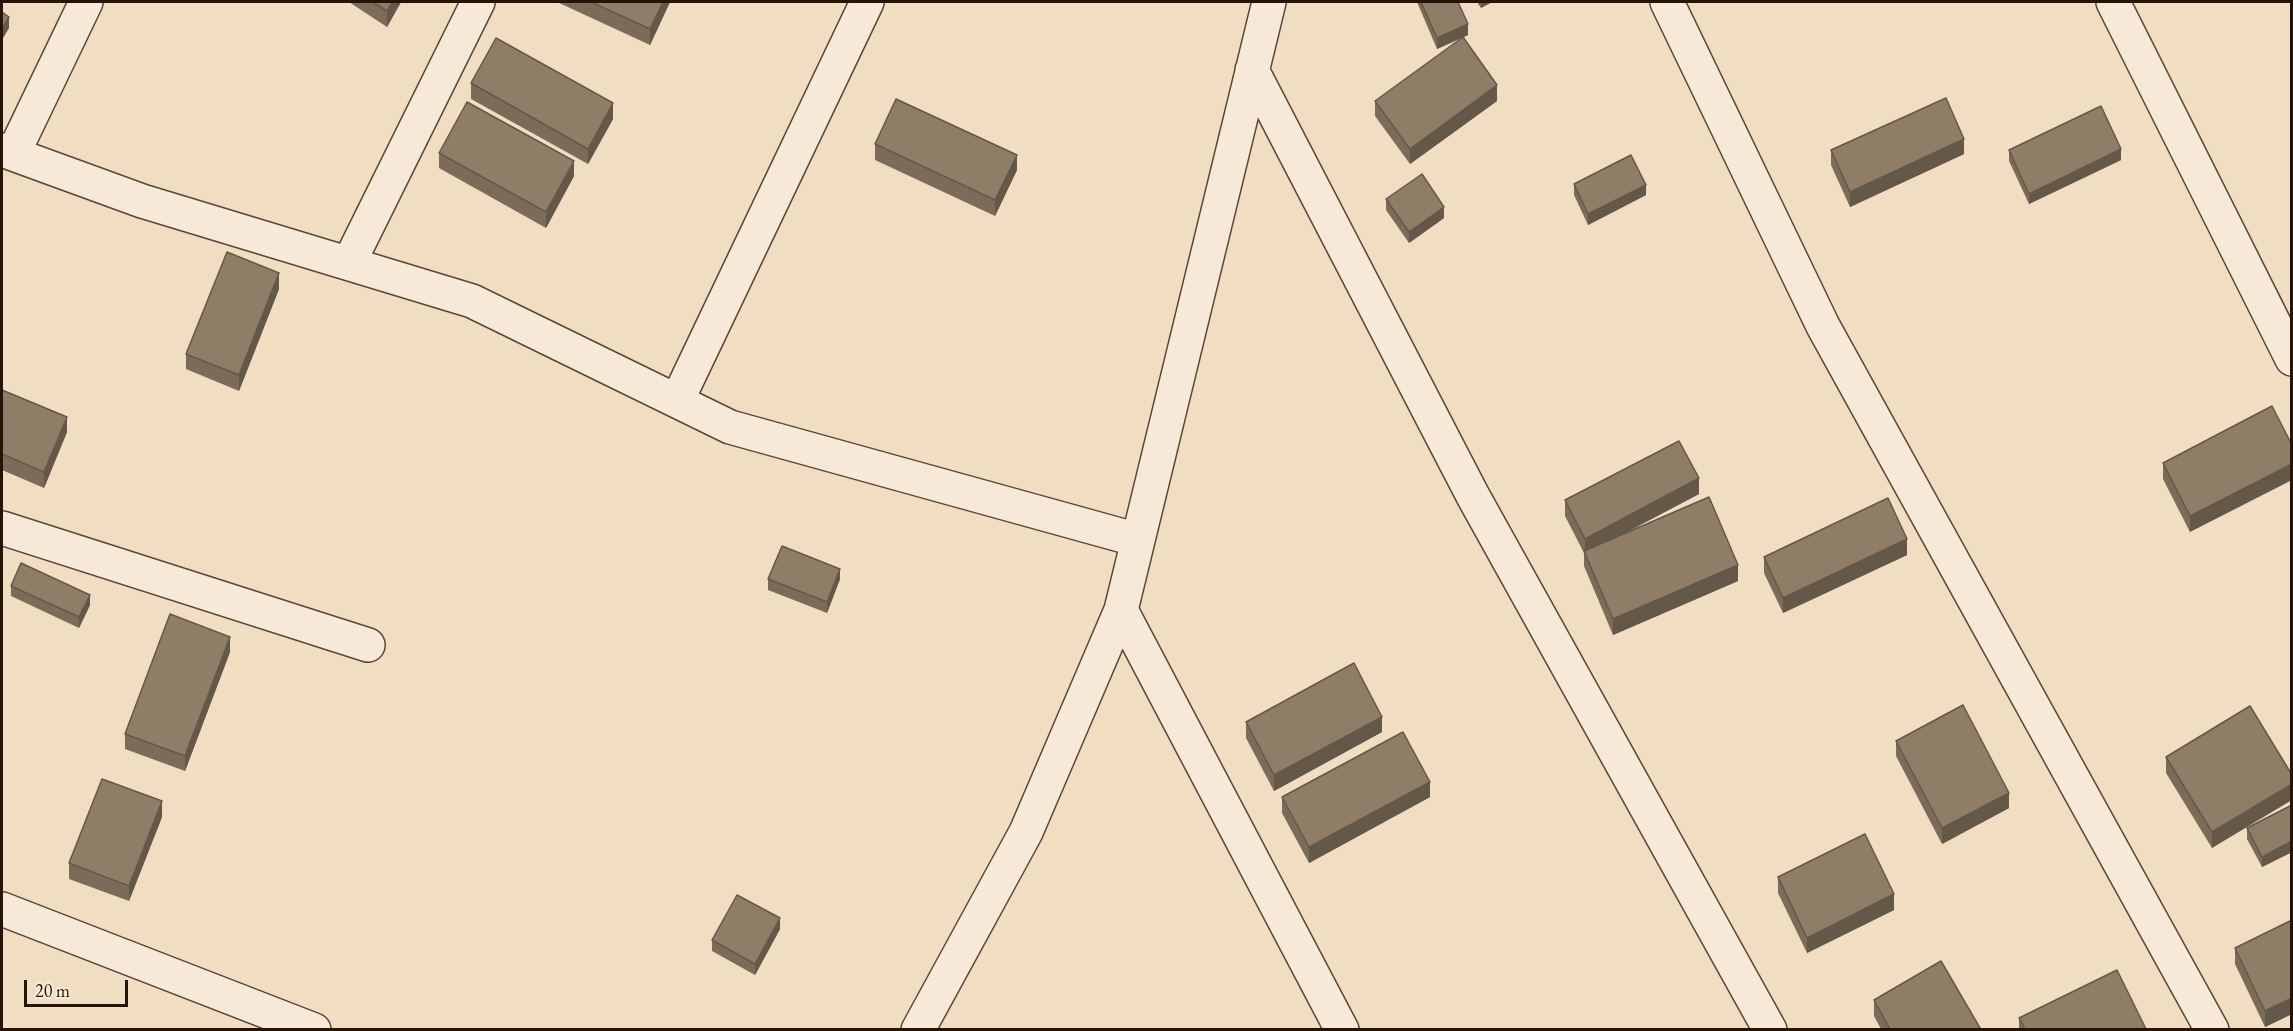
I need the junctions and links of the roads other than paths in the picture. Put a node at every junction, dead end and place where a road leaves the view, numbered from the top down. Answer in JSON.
{"nodes":[{"id":1,"x":86,"y":2,"type":"edge"},
{"id":2,"x":478,"y":2,"type":"edge"},
{"id":3,"x":867,"y":2,"type":"edge"},
{"id":4,"x":1269,"y":2,"type":"edge"},
{"id":5,"x":1667,"y":2,"type":"edge"},
{"id":6,"x":2113,"y":2,"type":"edge"},
{"id":7,"x":1252,"y":70,"type":"junction"},
{"id":8,"x":7,"y":152,"type":"edge"},
{"id":9,"x":349,"y":263,"type":"junction"},
{"id":10,"x":2292,"y":358,"type":"edge"},
{"id":11,"x":677,"y":401,"type":"junction"},
{"id":12,"x":2,"y":528,"type":"edge"},
{"id":13,"x":1138,"y":540,"type":"junction"},
{"id":14,"x":1121,"y":610,"type":"junction"},
{"id":15,"x":368,"y":645,"type":"dead end"},
{"id":16,"x":2,"y":909,"type":"edge"},
{"id":17,"x":314,"y":1029,"type":"edge"},
{"id":18,"x":918,"y":1029,"type":"edge"},
{"id":19,"x":1342,"y":1029,"type":"edge"},
{"id":20,"x":1770,"y":1029,"type":"edge"},
{"id":21,"x":2212,"y":1029,"type":"edge"}],
"edges":[{"from":1,"to":8,"type":"street"},
{"from":2,"to":9,"type":"street"},
{"from":3,"to":11,"type":"street"},
{"from":4,"to":7,"type":"street"},
{"from":5,"to":21,"type":"street"},
{"from":6,"to":10,"type":"street"},
{"from":7,"to":13,"type":"street"},
{"from":7,"to":20,"type":"street"},
{"from":8,"to":9,"type":"street"},
{"from":9,"to":11,"type":"street"},
{"from":11,"to":13,"type":"street"},
{"from":12,"to":15,"type":"street"},
{"from":13,"to":14,"type":"street"},
{"from":14,"to":18,"type":"street"},
{"from":14,"to":19,"type":"street"},
{"from":16,"to":17,"type":"street"}]}
